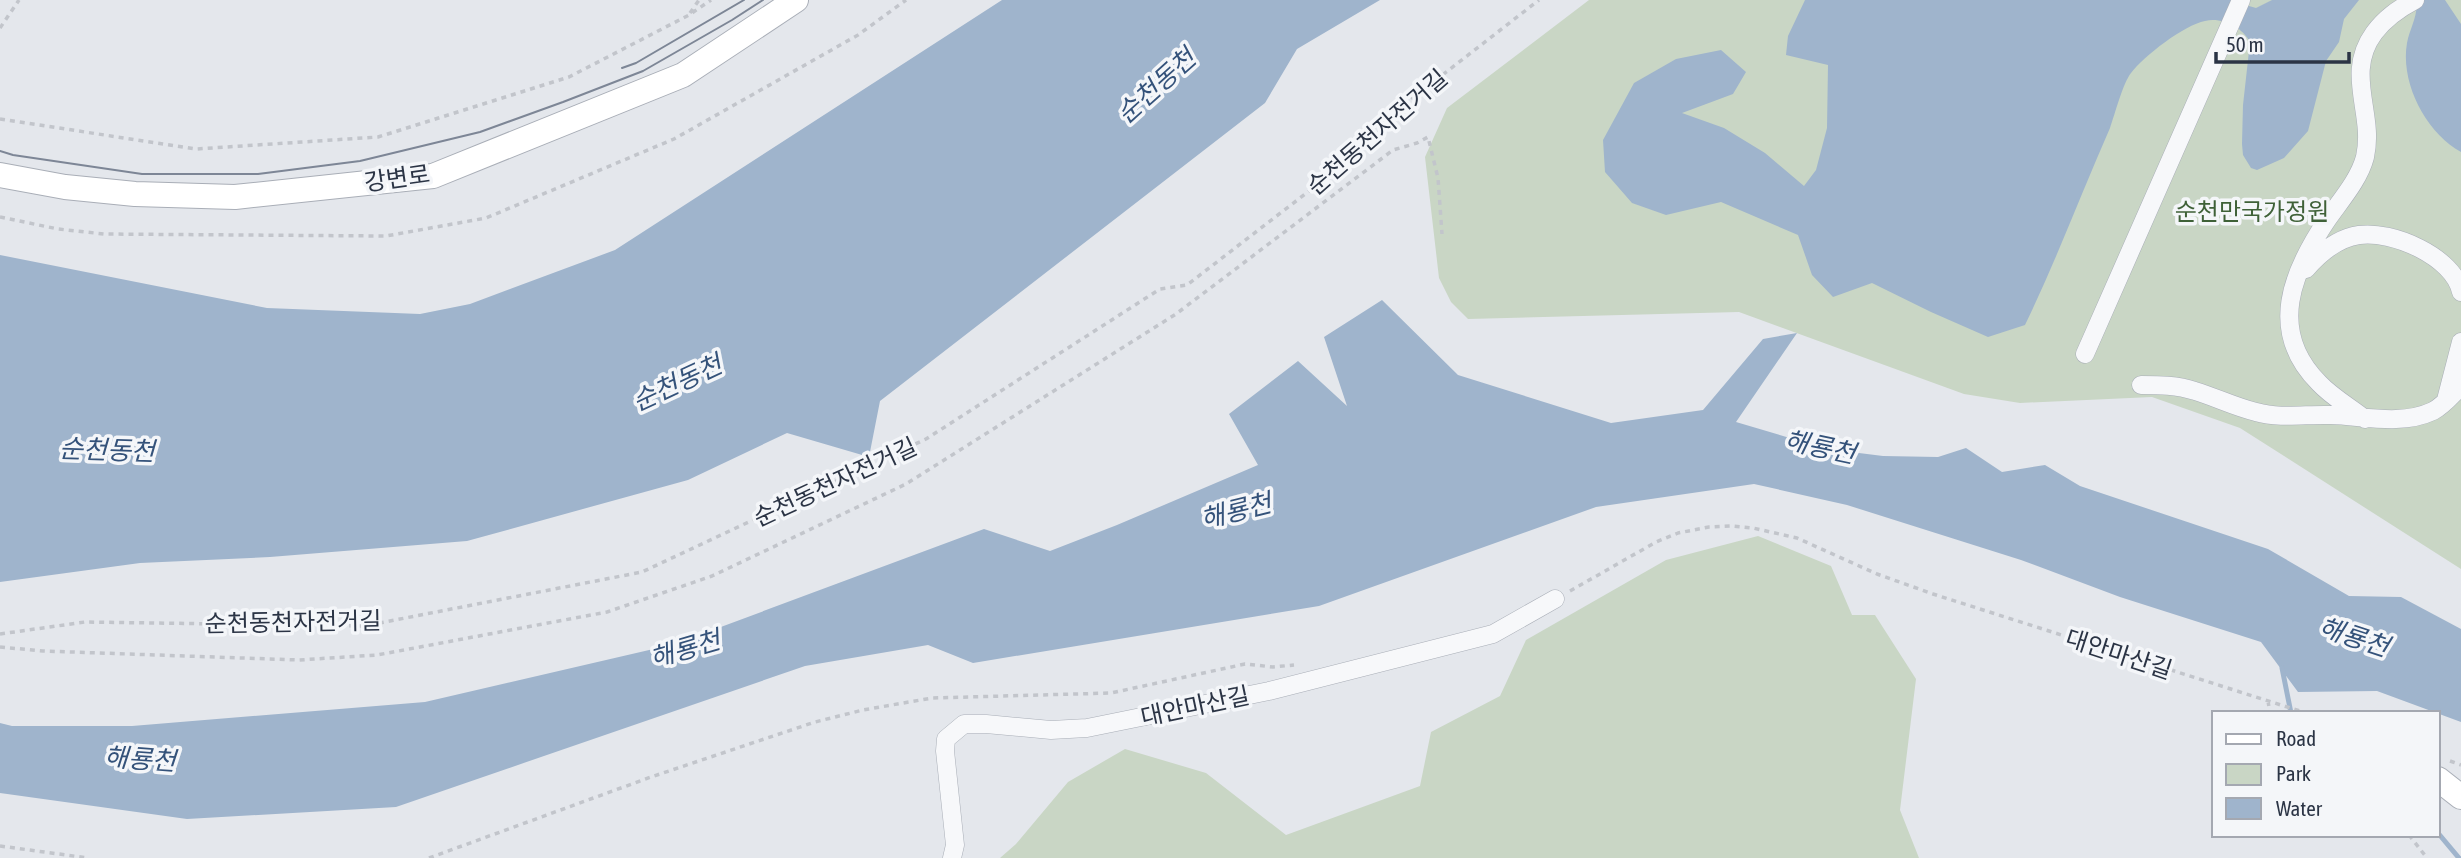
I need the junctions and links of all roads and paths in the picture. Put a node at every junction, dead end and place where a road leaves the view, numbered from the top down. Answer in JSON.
{"nodes":[{"id":1,"x":19,"y":0,"type":"edge"},
{"id":2,"x":699,"y":0,"type":"edge"},
{"id":3,"x":711,"y":0,"type":"edge"},
{"id":4,"x":796,"y":0,"type":"edge"},
{"id":5,"x":1539,"y":0,"type":"edge"},
{"id":6,"x":2241,"y":0,"type":"edge"},
{"id":7,"x":2413,"y":1,"type":"edge"},
{"id":8,"x":689,"y":15,"type":"junction"},
{"id":9,"x":0,"y":28,"type":"edge"},
{"id":10,"x":0,"y":118,"type":"edge"},
{"id":11,"x":0,"y":175,"type":"edge"},
{"id":12,"x":1442,"y":234,"type":"dead end"},
{"id":13,"x":2461,"y":292,"type":"edge"},
{"id":14,"x":2291,"y":293,"type":"junction"},
{"id":15,"x":2461,"y":342,"type":"edge"},
{"id":16,"x":2085,"y":354,"type":"dead end"},
{"id":17,"x":2141,"y":385,"type":"dead end"},
{"id":18,"x":2461,"y":386,"type":"edge"},
{"id":19,"x":2445,"y":403,"type":"junction"},
{"id":20,"x":2365,"y":419,"type":"junction"},
{"id":21,"x":1555,"y":599,"type":"joint"},
{"id":22,"x":0,"y":634,"type":"edge"},
{"id":23,"x":0,"y":647,"type":"edge"},
{"id":24,"x":1297,"y":665,"type":"dead end"},
{"id":25,"x":2268,"y":701,"type":"junction"},
{"id":26,"x":2270,"y":711,"type":"edge"},
{"id":27,"x":2301,"y":711,"type":"edge"},
{"id":28,"x":2440,"y":781,"type":"edge"},
{"id":29,"x":2461,"y":797,"type":"edge"},
{"id":30,"x":2411,"y":837,"type":"edge"},
{"id":31,"x":0,"y":846,"type":"edge"},
{"id":32,"x":88,"y":858,"type":"edge"},
{"id":33,"x":429,"y":858,"type":"edge"},
{"id":34,"x":952,"y":858,"type":"edge"},
{"id":35,"x":2427,"y":858,"type":"edge"}],
"edges":[{"from":1,"to":9,"type":"path"},
{"from":2,"to":8,"type":"path"},
{"from":3,"to":8,"type":"path"},
{"from":4,"to":11,"type":"street","name":"강변로"},
{"from":5,"to":22,"type":"path","name":"순천동천자전거길"},
{"from":6,"to":16,"type":"street"},
{"from":7,"to":14,"type":"street"},
{"from":8,"to":10,"type":"path"},
{"from":12,"to":23,"type":"path"},
{"from":13,"to":14,"type":"street"},
{"from":14,"to":20,"type":"street"},
{"from":15,"to":19,"type":"street"},
{"from":17,"to":20,"type":"street"},
{"from":18,"to":19,"type":"street"},
{"from":19,"to":20,"type":"street"},
{"from":21,"to":25,"type":"path","name":"대안마산길"},
{"from":21,"to":34,"type":"street","name":"대안마산길"},
{"from":24,"to":33,"type":"path"},
{"from":25,"to":26,"type":"path"},
{"from":25,"to":27,"type":"path","name":"대안마산길"},
{"from":28,"to":29,"type":"street"},
{"from":30,"to":35,"type":"path"},
{"from":31,"to":32,"type":"path"}]}
